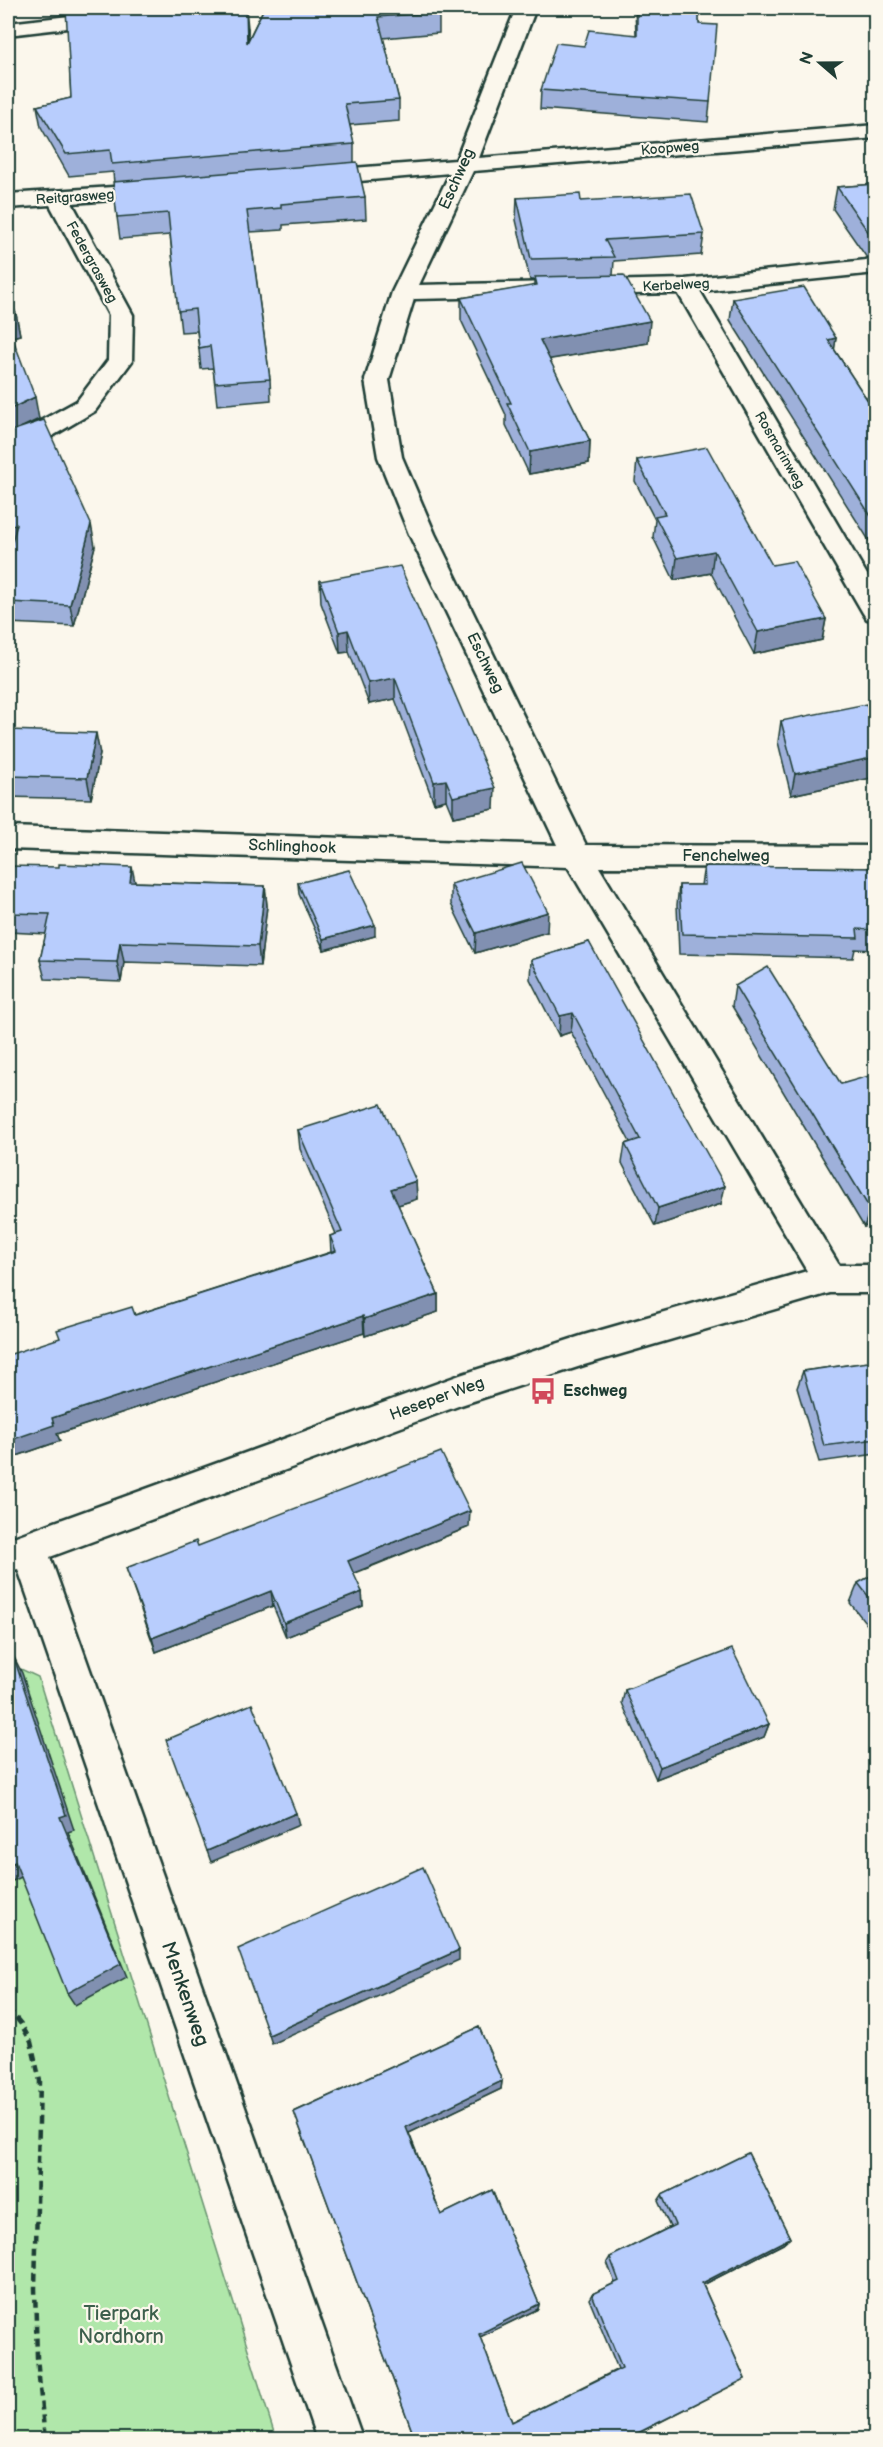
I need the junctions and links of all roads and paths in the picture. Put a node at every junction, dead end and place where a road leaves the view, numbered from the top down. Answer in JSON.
{"nodes":[{"id":1,"x":187,"y":8,"type":"edge"},
{"id":2,"x":526,"y":8,"type":"edge"},
{"id":3,"x":8,"y":29,"type":"edge"},
{"id":4,"x":876,"y":131,"type":"edge"},
{"id":5,"x":465,"y":165,"type":"junction"},
{"id":6,"x":291,"y":180,"type":"edge"},
{"id":7,"x":174,"y":189,"type":"edge"},
{"id":8,"x":58,"y":199,"type":"junction"},
{"id":9,"x":8,"y":201,"type":"edge"},
{"id":10,"x":876,"y":266,"type":"edge"},
{"id":11,"x":685,"y":286,"type":"junction"},
{"id":12,"x":404,"y":292,"type":"junction"},
{"id":13,"x":8,"y":445,"type":"edge"},
{"id":14,"x":876,"y":613,"type":"edge"},
{"id":15,"x":8,"y":838,"type":"edge"},
{"id":16,"x":577,"y":856,"type":"junction"},
{"id":17,"x":876,"y":857,"type":"edge"},
{"id":18,"x":830,"y":1279,"type":"junction"},
{"id":19,"x":876,"y":1280,"type":"edge"},
{"id":20,"x":18,"y":1552,"type":"edge"},
{"id":21,"x":8,"y":2008,"type":"edge"},
{"id":22,"x":45,"y":2439,"type":"edge"},
{"id":23,"x":340,"y":2439,"type":"edge"}],
"edges":[{"from":1,"to":3,"type":"street"},
{"from":2,"to":5,"type":"street","name":"Eschweg"},
{"from":4,"to":5,"type":"street","name":"Koopweg"},
{"from":5,"to":6,"type":"street"},
{"from":5,"to":12,"type":"street","name":"Eschweg"},
{"from":7,"to":8,"type":"street","name":"Reitgrasweg"},
{"from":8,"to":9,"type":"street","name":"Reitgrasweg"},
{"from":8,"to":13,"type":"street","name":"Federgrasweg"},
{"from":10,"to":11,"type":"street","name":"Kerbelweg"},
{"from":11,"to":12,"type":"street","name":"Kerbelweg"},
{"from":11,"to":14,"type":"street","name":"Rosmarinweg"},
{"from":12,"to":16,"type":"street","name":"Eschweg"},
{"from":15,"to":16,"type":"street","name":"Schlinghook"},
{"from":16,"to":17,"type":"street","name":"Fenchelweg"},
{"from":16,"to":18,"type":"street","name":"Eschweg"},
{"from":18,"to":19,"type":"street","name":"Heseper Weg"},
{"from":18,"to":20,"type":"street","name":"Heseper Weg"},
{"from":20,"to":23,"type":"street","name":"Menkenweg"},
{"from":21,"to":22,"type":"path"}]}
